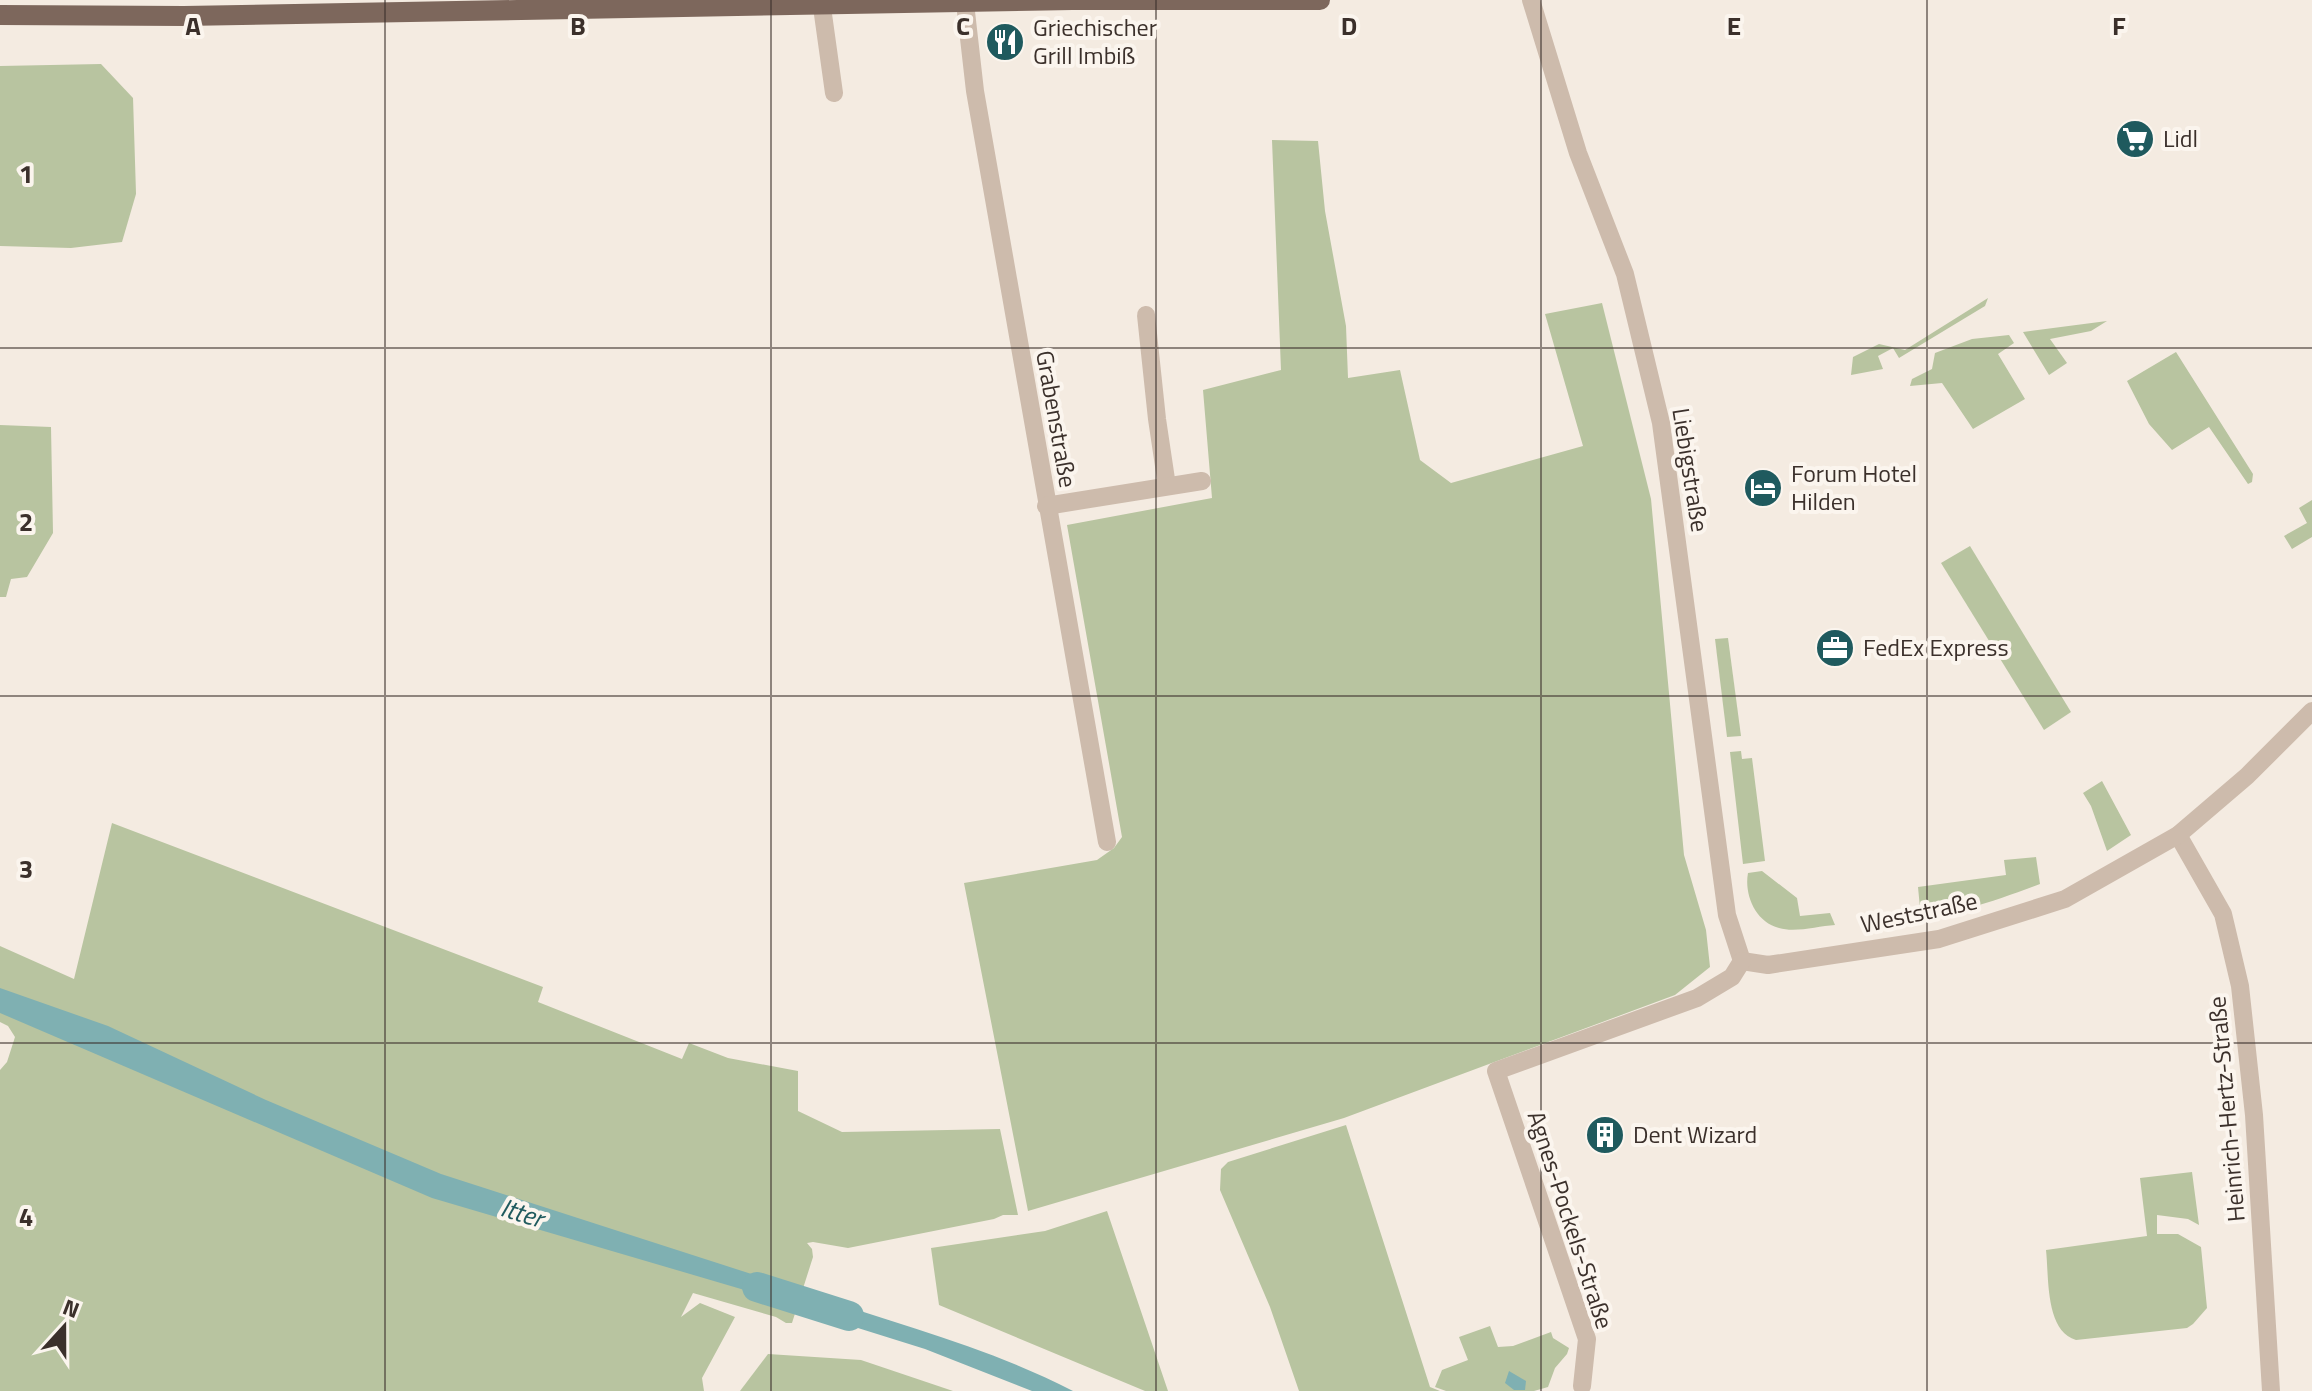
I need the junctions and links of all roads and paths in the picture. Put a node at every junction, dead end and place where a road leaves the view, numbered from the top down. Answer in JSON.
{"nodes":[{"id":1,"x":1320,"y":0,"type":"edge"},
{"id":2,"x":1531,"y":0,"type":"edge"},
{"id":3,"x":821,"y":3,"type":"edge"},
{"id":4,"x":965,"y":3,"type":"junction"},
{"id":5,"x":139,"y":8,"type":"edge"},
{"id":6,"x":0,"y":15,"type":"edge"},
{"id":7,"x":834,"y":93,"type":"dead end"},
{"id":8,"x":1146,"y":315,"type":"dead end"},
{"id":9,"x":1202,"y":481,"type":"dead end"},
{"id":10,"x":1167,"y":486,"type":"junction"},
{"id":11,"x":1046,"y":506,"type":"junction"},
{"id":12,"x":2312,"y":711,"type":"edge"},
{"id":13,"x":2178,"y":835,"type":"junction"},
{"id":14,"x":1107,"y":842,"type":"dead end"},
{"id":15,"x":1742,"y":961,"type":"junction"},
{"id":16,"x":1582,"y":1386,"type":"dead end"},
{"id":17,"x":2271,"y":1391,"type":"edge"}],
"edges":[{"from":1,"to":4,"type":"main road"},
{"from":2,"to":15,"type":"street","name":"Liebigstraße"},
{"from":3,"to":4,"type":"main road"},
{"from":3,"to":5,"type":"main road"},
{"from":3,"to":7,"type":"street"},
{"from":4,"to":11,"type":"street","name":"Grabenstraße"},
{"from":5,"to":6,"type":"main road"},
{"from":8,"to":10,"type":"street"},
{"from":9,"to":10,"type":"street"},
{"from":10,"to":11,"type":"street"},
{"from":11,"to":14,"type":"street","name":"Grabenstraße"},
{"from":12,"to":13,"type":"street","name":"Weststraße"},
{"from":13,"to":15,"type":"street","name":"Weststraße"},
{"from":13,"to":17,"type":"street","name":"Heinrich-Hertz-Straße"},
{"from":15,"to":16,"type":"street","name":"Agnes-Pockels-Straße"}]}
